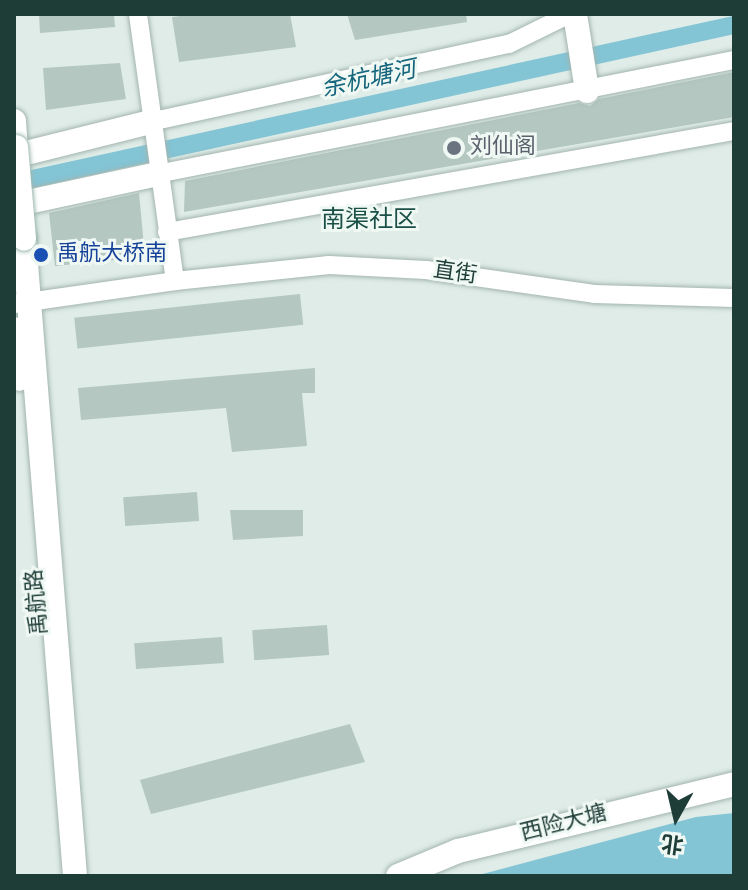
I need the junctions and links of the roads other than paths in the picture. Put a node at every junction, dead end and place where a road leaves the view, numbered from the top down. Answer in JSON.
{"nodes":[{"id":1,"x":138,"y":14,"type":"edge"},
{"id":2,"x":574,"y":16,"type":"edge"},
{"id":3,"x":734,"y":60,"type":"edge"},
{"id":4,"x":587,"y":91,"type":"junction"},
{"id":5,"x":14,"y":121,"type":"edge"},
{"id":6,"x":150,"y":122,"type":"junction"},
{"id":7,"x":734,"y":131,"type":"edge"},
{"id":8,"x":15,"y":152,"type":"edge"},
{"id":9,"x":156,"y":171,"type":"junction"},
{"id":10,"x":14,"y":205,"type":"edge"},
{"id":11,"x":167,"y":232,"type":"junction"},
{"id":12,"x":175,"y":281,"type":"junction"},
{"id":13,"x":734,"y":298,"type":"edge"},
{"id":14,"x":22,"y":303,"type":"edge"},
{"id":15,"x":14,"y":329,"type":"edge"},
{"id":16,"x":26,"y":361,"type":"junction"},
{"id":17,"x":734,"y":784,"type":"edge"},
{"id":18,"x":60,"y":876,"type":"edge"},
{"id":19,"x":75,"y":876,"type":"edge"},
{"id":20,"x":398,"y":876,"type":"edge"}],
"edges":[{"from":1,"to":6,"type":"street"},
{"from":2,"to":4,"type":"main road"},
{"from":2,"to":6,"type":"street"},
{"from":3,"to":4,"type":"street"},
{"from":4,"to":9,"type":"street"},
{"from":5,"to":8,"type":"main road"},
{"from":6,"to":8,"type":"main road"},
{"from":6,"to":9,"type":"street"},
{"from":7,"to":11,"type":"street"},
{"from":8,"to":14,"type":"main road","bridge":true},
{"from":9,"to":10,"type":"main road"},
{"from":9,"to":11,"type":"street"},
{"from":11,"to":12,"type":"street"},
{"from":12,"to":13,"type":"street","name":"直街"},
{"from":12,"to":14,"type":"street","name":"直街"},
{"from":14,"to":16,"type":"main road"},
{"from":15,"to":16,"type":"main road","name":"禹航路"},
{"from":16,"to":18,"type":"main road","name":"禹航路"},
{"from":16,"to":19,"type":"main road"},
{"from":17,"to":20,"type":"main road","name":"西险大塘"}]}
